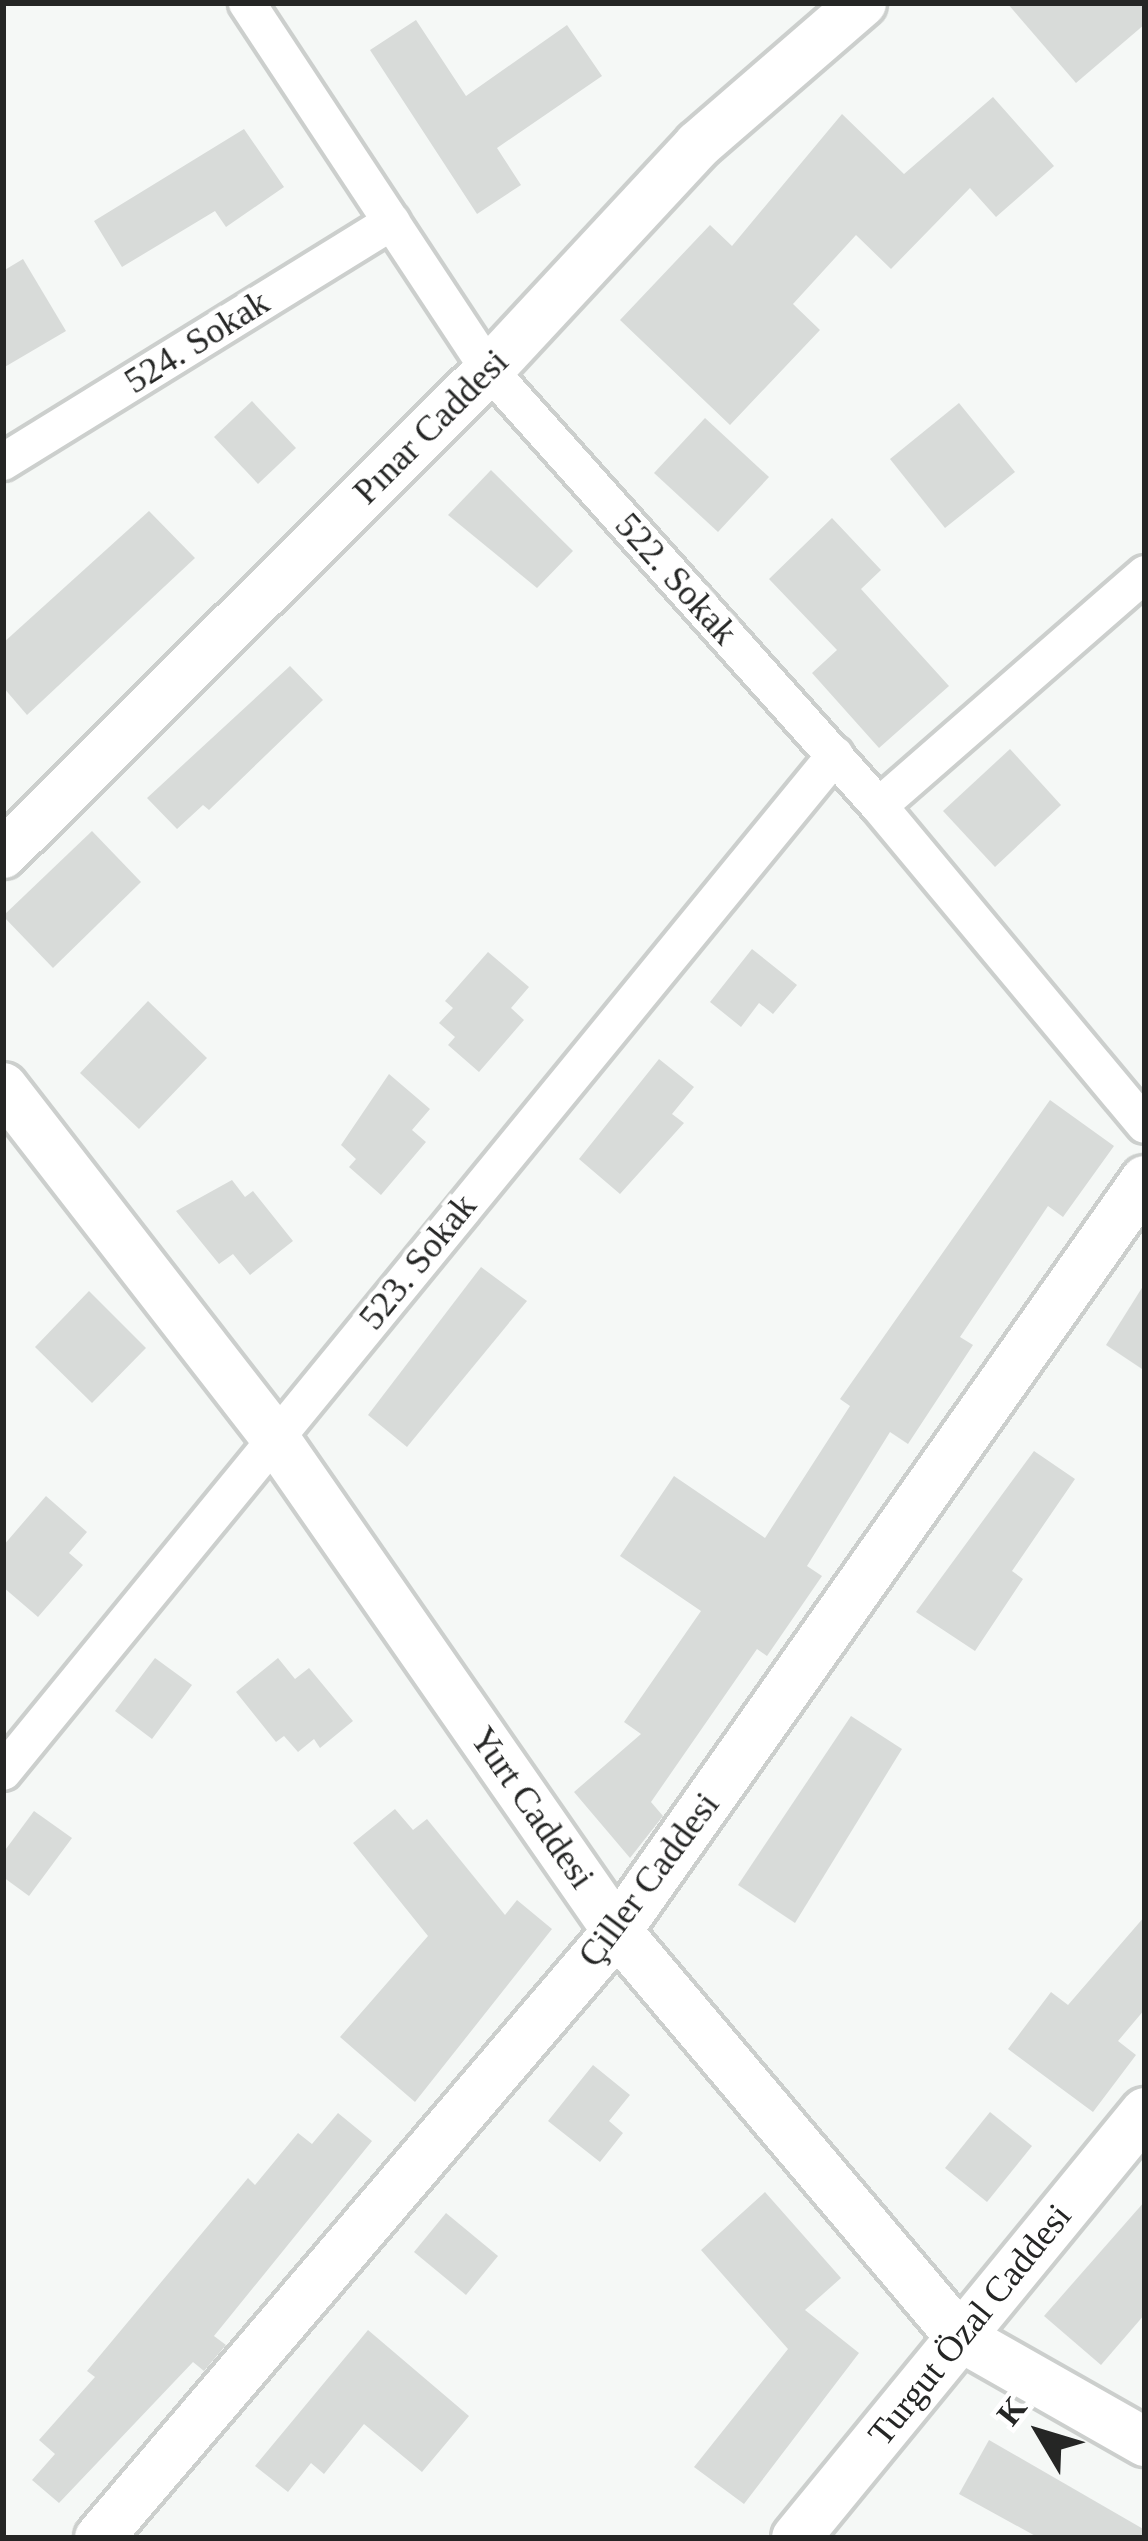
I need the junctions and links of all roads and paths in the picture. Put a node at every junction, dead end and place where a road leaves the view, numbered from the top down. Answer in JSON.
{"nodes":[{"id":1,"x":247,"y":3,"type":"edge"},
{"id":2,"x":862,"y":3,"type":"edge"},
{"id":3,"x":392,"y":222,"type":"junction"},
{"id":4,"x":489,"y":370,"type":"junction"},
{"id":5,"x":3,"y":462,"type":"edge"},
{"id":6,"x":1145,"y":574,"type":"edge"},
{"id":7,"x":835,"y":755,"type":"junction"},
{"id":8,"x":879,"y":806,"type":"junction"},
{"id":9,"x":3,"y":854,"type":"edge"},
{"id":10,"x":3,"y":1088,"type":"edge"},
{"id":11,"x":1138,"y":1102,"type":"edge"},
{"id":12,"x":1145,"y":1180,"type":"edge"},
{"id":13,"x":274,"y":1437,"type":"junction"},
{"id":14,"x":3,"y":1772,"type":"edge"},
{"id":15,"x":617,"y":1931,"type":"junction"},
{"id":16,"x":1145,"y":2113,"type":"edge"},
{"id":17,"x":960,"y":2337,"type":"junction"},
{"id":18,"x":1145,"y":2442,"type":"edge"},
{"id":19,"x":99,"y":2538,"type":"edge"},
{"id":20,"x":796,"y":2538,"type":"edge"}],
"edges":[{"from":1,"to":3,"type":"street","name":"522. Sokak"},
{"from":2,"to":4,"type":"street","name":"Pınar Caddesi"},
{"from":3,"to":4,"type":"street","name":"522. Sokak"},
{"from":3,"to":5,"type":"street","name":"524. Sokak"},
{"from":4,"to":7,"type":"street","name":"522. Sokak"},
{"from":4,"to":9,"type":"street","name":"Pınar Caddesi"},
{"from":6,"to":8,"type":"street"},
{"from":7,"to":8,"type":"street","name":"522. Sokak"},
{"from":7,"to":13,"type":"street","name":"523. Sokak"},
{"from":8,"to":11,"type":"street","name":"522. Sokak"},
{"from":10,"to":13,"type":"street","name":"Yurt Caddesi"},
{"from":12,"to":15,"type":"street","name":"Çiller Caddesi"},
{"from":13,"to":14,"type":"street","name":"523. Sokak"},
{"from":13,"to":15,"type":"street","name":"Yurt Caddesi"},
{"from":15,"to":17,"type":"street","name":"Yurt Caddesi"},
{"from":15,"to":19,"type":"street","name":"Çiller Caddesi"},
{"from":16,"to":17,"type":"street","name":"Turgut Özal Caddesi"},
{"from":17,"to":18,"type":"street","name":"Yurt Caddesi"},
{"from":17,"to":20,"type":"street","name":"Turgut Özal Caddesi"}]}
